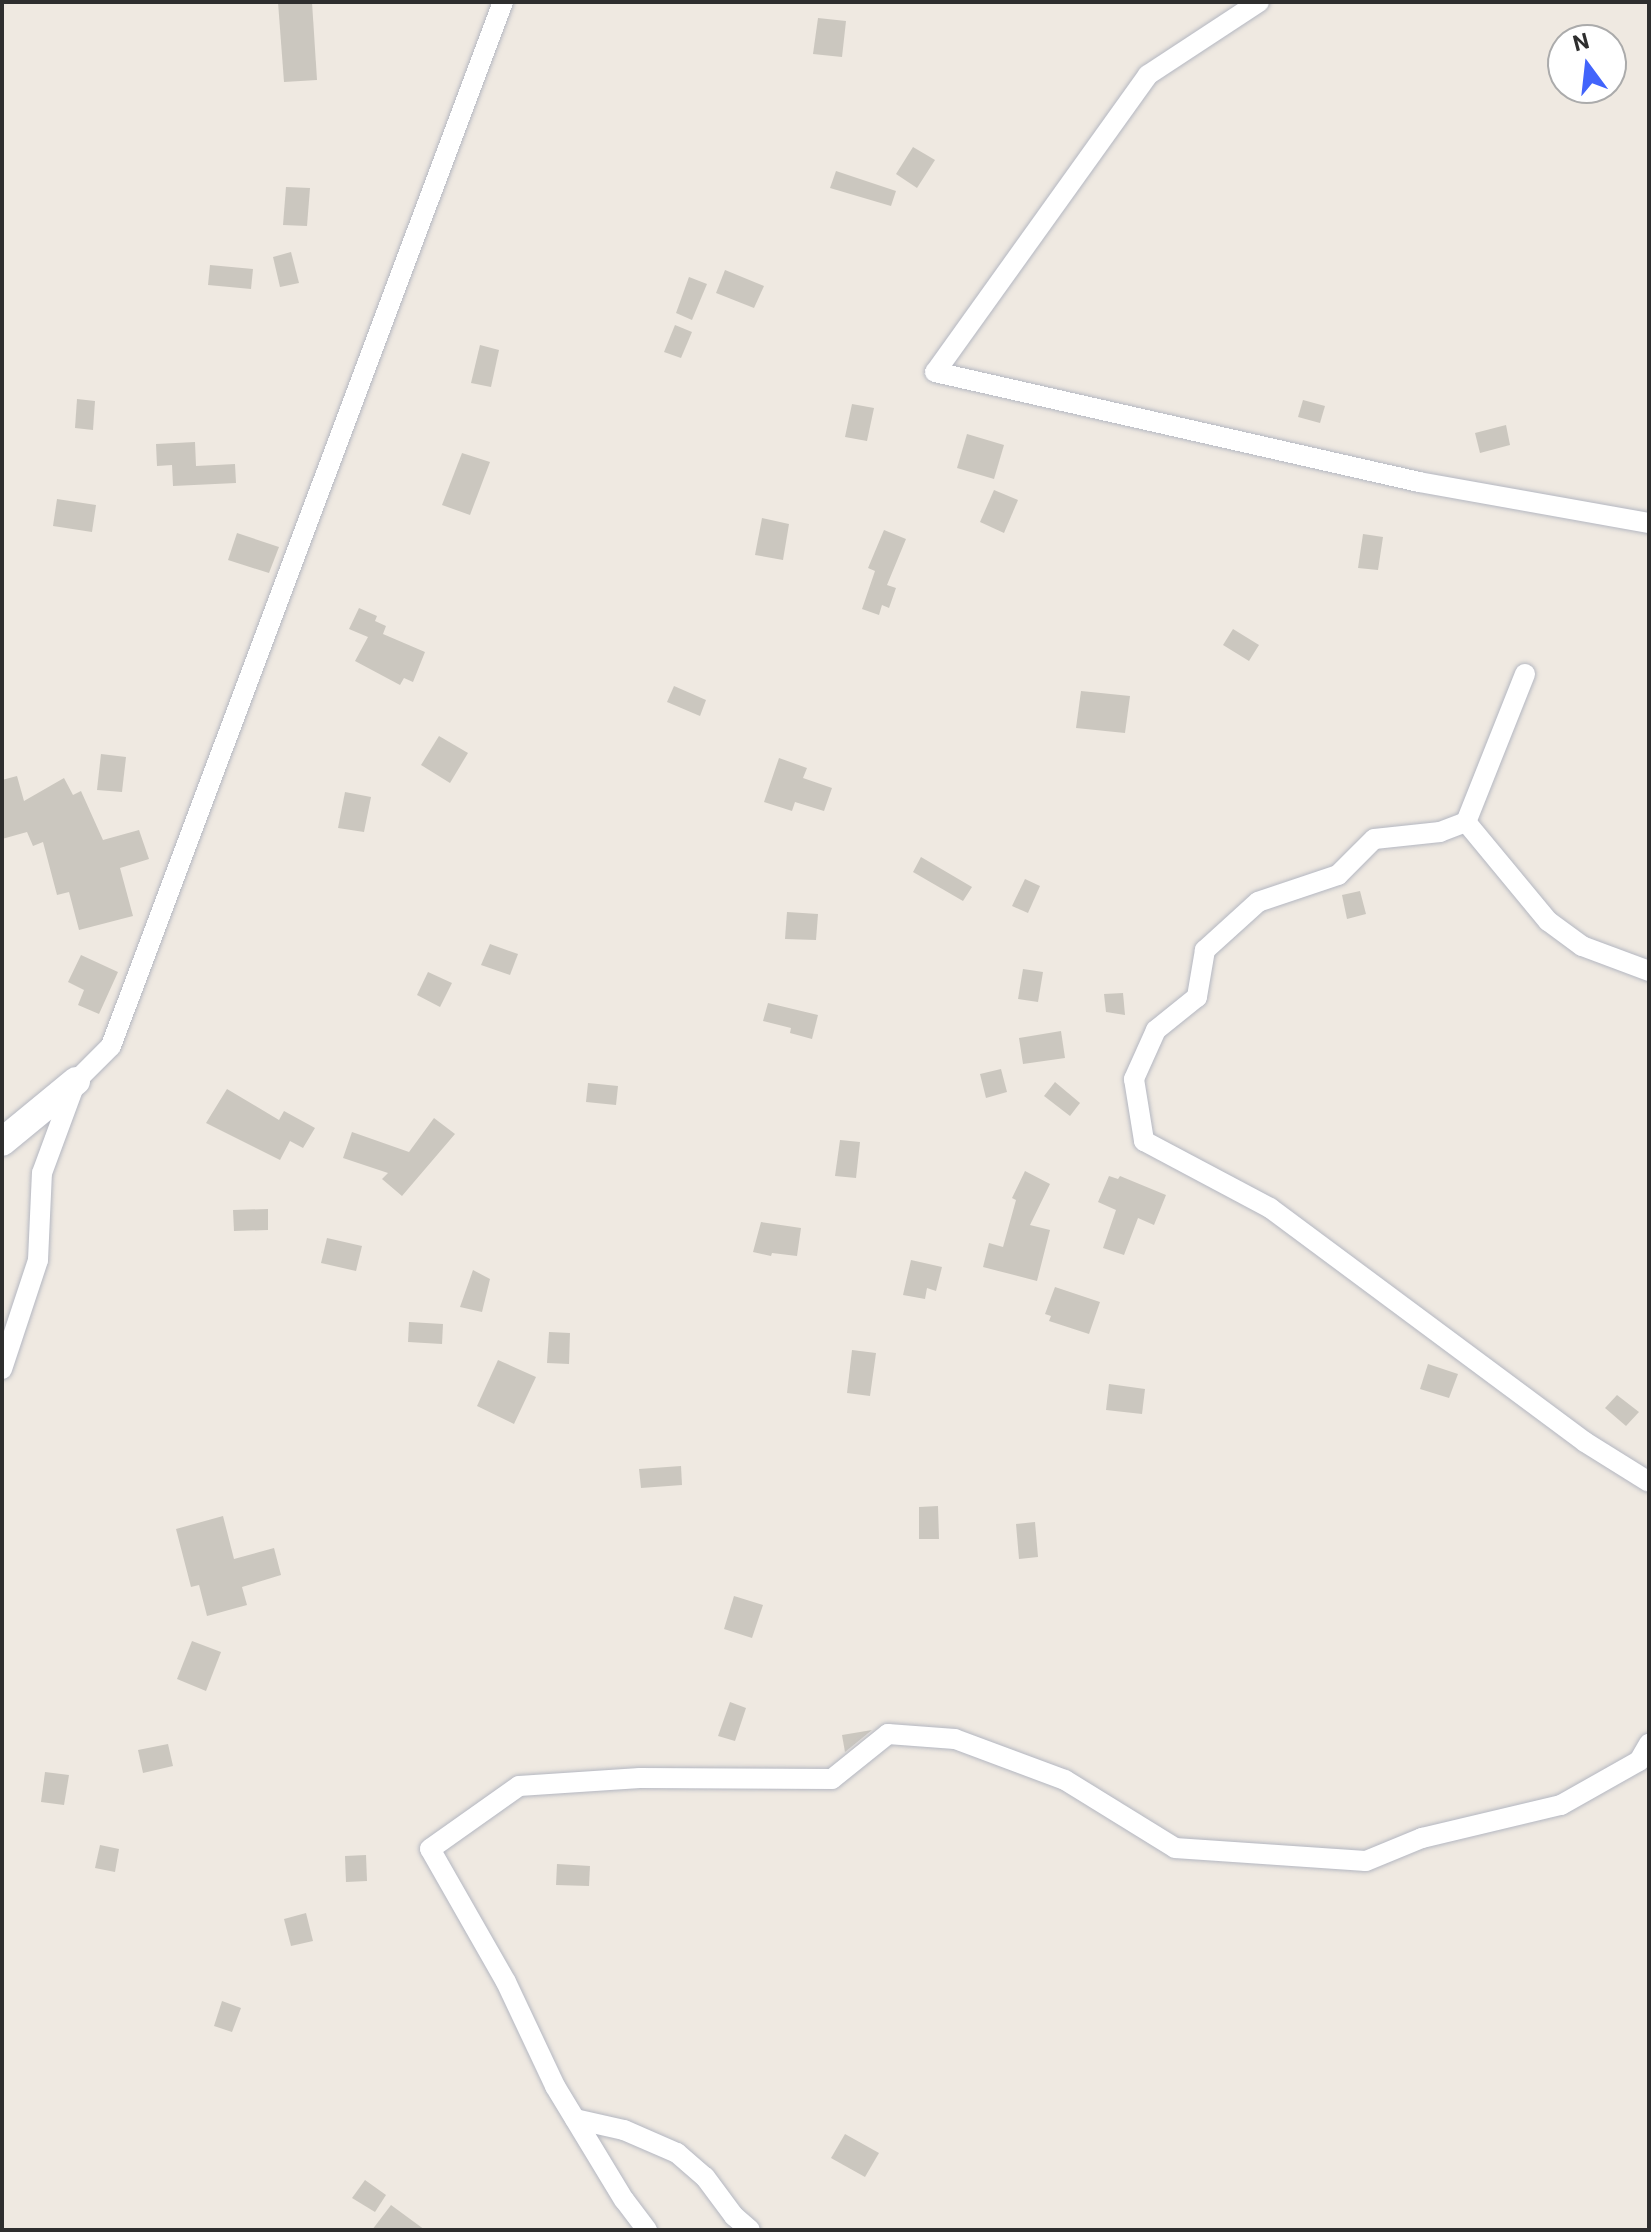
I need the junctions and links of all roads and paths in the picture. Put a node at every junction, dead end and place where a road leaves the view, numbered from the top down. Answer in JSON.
{"nodes":[{"id":1,"x":503,"y":2,"type":"edge"},
{"id":2,"x":1259,"y":2,"type":"edge"},
{"id":3,"x":1649,"y":523,"type":"edge"},
{"id":4,"x":1525,"y":674,"type":"dead end"},
{"id":5,"x":1466,"y":822,"type":"junction"},
{"id":6,"x":1649,"y":971,"type":"edge"},
{"id":7,"x":76,"y":1081,"type":"junction"},
{"id":8,"x":2,"y":1142,"type":"edge"},
{"id":9,"x":2,"y":1369,"type":"edge"},
{"id":10,"x":1649,"y":1482,"type":"edge"},
{"id":11,"x":1649,"y":1744,"type":"edge"},
{"id":12,"x":575,"y":2119,"type":"junction"},
{"id":13,"x":647,"y":2230,"type":"edge"},
{"id":14,"x":750,"y":2230,"type":"edge"}],
"edges":[{"from":1,"to":7,"type":"street"},
{"from":2,"to":3,"type":"street"},
{"from":4,"to":5,"type":"street"},
{"from":5,"to":6,"type":"street"},
{"from":5,"to":10,"type":"street"},
{"from":7,"to":8,"type":"street"},
{"from":7,"to":9,"type":"street"},
{"from":11,"to":12,"type":"street"},
{"from":12,"to":13,"type":"street"},
{"from":12,"to":14,"type":"street"}]}
